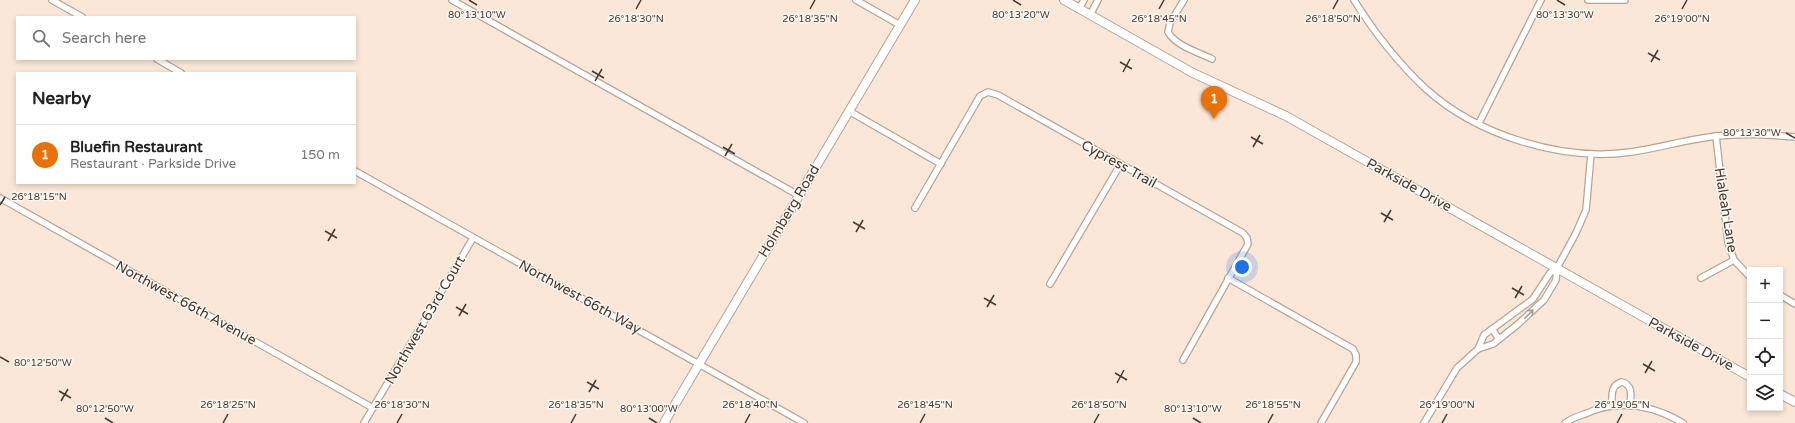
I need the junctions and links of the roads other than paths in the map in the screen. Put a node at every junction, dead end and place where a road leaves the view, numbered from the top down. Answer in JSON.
{"nodes":[{"id":1,"x":52,"y":0,"type":"edge"},
{"id":2,"x":452,"y":0,"type":"edge"},
{"id":3,"x":856,"y":0,"type":"edge"},
{"id":4,"x":915,"y":0,"type":"edge"},
{"id":5,"x":1064,"y":0,"type":"edge"},
{"id":6,"x":1084,"y":0,"type":"edge"},
{"id":7,"x":1098,"y":0,"type":"edge"},
{"id":8,"x":1184,"y":0,"type":"edge"},
{"id":9,"x":1354,"y":0,"type":"edge"},
{"id":10,"x":1541,"y":0,"type":"edge"},
{"id":11,"x":1588,"y":0,"type":"edge"},
{"id":12,"x":1625,"y":0,"type":"edge"},
{"id":13,"x":1079,"y":9,"type":"junction"},
{"id":14,"x":1090,"y":15,"type":"junction"},
{"id":15,"x":80,"y":16,"type":"edge"},
{"id":16,"x":900,"y":25,"type":"junction"},
{"id":17,"x":1212,"y":59,"type":"dead end"},
{"id":18,"x":159,"y":60,"type":"edge"},
{"id":19,"x":179,"y":72,"type":"edge"},
{"id":20,"x":849,"y":111,"type":"junction"},
{"id":21,"x":1479,"y":123,"type":"junction"},
{"id":22,"x":1716,"y":136,"type":"junction"},
{"id":23,"x":1795,"y":137,"type":"edge"},
{"id":24,"x":1591,"y":154,"type":"junction"},
{"id":25,"x":941,"y":164,"type":"junction"},
{"id":26,"x":1120,"y":165,"type":"junction"},
{"id":27,"x":356,"y":172,"type":"edge"},
{"id":28,"x":798,"y":196,"type":"junction"},
{"id":29,"x":0,"y":198,"type":"edge"},
{"id":30,"x":915,"y":208,"type":"dead end"},
{"id":31,"x":473,"y":238,"type":"junction"},
{"id":32,"x":1734,"y":260,"type":"junction"},
{"id":33,"x":1556,"y":268,"type":"junction"},
{"id":34,"x":1747,"y":274,"type":"edge"},
{"id":35,"x":1228,"y":278,"type":"junction"},
{"id":36,"x":1701,"y":278,"type":"dead end"},
{"id":37,"x":1050,"y":284,"type":"dead end"},
{"id":38,"x":1783,"y":297,"type":"edge"},
{"id":39,"x":1795,"y":304,"type":"edge"},
{"id":40,"x":1510,"y":317,"type":"junction"},
{"id":41,"x":1517,"y":325,"type":"junction"},
{"id":42,"x":1492,"y":329,"type":"junction"},
{"id":43,"x":1499,"y":339,"type":"junction"},
{"id":44,"x":1478,"y":349,"type":"junction"},
{"id":45,"x":1183,"y":360,"type":"dead end"},
{"id":46,"x":699,"y":364,"type":"junction"},
{"id":47,"x":1747,"y":375,"type":"edge"},
{"id":48,"x":1783,"y":396,"type":"edge"},
{"id":49,"x":1795,"y":402,"type":"edge"},
{"id":50,"x":1612,"y":406,"type":"junction"},
{"id":51,"x":1630,"y":406,"type":"junction"},
{"id":52,"x":373,"y":408,"type":"junction"},
{"id":53,"x":364,"y":423,"type":"edge"},
{"id":54,"x":664,"y":423,"type":"edge"},
{"id":55,"x":804,"y":423,"type":"edge"},
{"id":56,"x":1321,"y":423,"type":"edge"},
{"id":57,"x":1424,"y":423,"type":"edge"},
{"id":58,"x":1565,"y":423,"type":"edge"},
{"id":59,"x":1683,"y":423,"type":"edge"}],
"edges":[{"from":1,"to":15,"type":"street"},
{"from":2,"to":28,"type":"street"},
{"from":3,"to":16,"type":"street"},
{"from":4,"to":16,"type":"street","name":"Holmberg Road"},
{"from":5,"to":13,"type":"street","name":"Parkside Drive"},
{"from":6,"to":13,"type":"street"},
{"from":7,"to":14,"type":"street"},
{"from":8,"to":17,"type":"street"},
{"from":9,"to":21,"type":"street"},
{"from":10,"to":21,"type":"street"},
{"from":11,"to":12,"type":"street"},
{"from":13,"to":14,"type":"street","name":"Parkside Drive"},
{"from":14,"to":33,"type":"street","name":"Parkside Drive"},
{"from":16,"to":20,"type":"street","name":"Holmberg Road"},
{"from":18,"to":19,"type":"street"},
{"from":20,"to":25,"type":"street"},
{"from":20,"to":28,"type":"street","name":"Holmberg Road"},
{"from":21,"to":24,"type":"street"},
{"from":22,"to":23,"type":"street"},
{"from":22,"to":24,"type":"street"},
{"from":22,"to":32,"type":"street","name":"Hialeah Lane"},
{"from":24,"to":33,"type":"street"},
{"from":25,"to":26,"type":"street","name":"Cypress Trail"},
{"from":25,"to":30,"type":"street"},
{"from":26,"to":35,"type":"street","name":"Cypress Trail"},
{"from":26,"to":37,"type":"street"},
{"from":27,"to":31,"type":"street","name":"Northwest 66th Way"},
{"from":28,"to":46,"type":"street","name":"Holmberg Road"},
{"from":29,"to":52,"type":"street","name":"Northwest 66th Avenue"},
{"from":31,"to":46,"type":"street","name":"Northwest 66th Way"},
{"from":31,"to":52,"type":"street","name":"Northwest 63rd Court"},
{"from":32,"to":34,"type":"street","name":"Hialeah Lane"},
{"from":32,"to":36,"type":"street"},
{"from":33,"to":40,"type":"street"},
{"from":41,"to":33,"type":"street","one_way":true},
{"from":33,"to":47,"type":"street","name":"Parkside Drive"},
{"from":35,"to":45,"type":"street"},
{"from":35,"to":56,"type":"street"},
{"from":38,"to":39,"type":"street"},
{"from":40,"to":41,"type":"street"},
{"from":40,"to":42,"type":"street"},
{"from":41,"to":43,"type":"street"},
{"from":42,"to":43,"type":"street"},
{"from":42,"to":44,"type":"street"},
{"from":43,"to":44,"type":"street"},
{"from":44,"to":57,"type":"street"},
{"from":46,"to":54,"type":"street","name":"Holmberg Road"},
{"from":46,"to":55,"type":"street","name":"Northwest 66th Way"},
{"from":48,"to":49,"type":"street"},
{"from":50,"to":51,"type":"street"},
{"from":50,"to":51,"type":"street"},
{"from":50,"to":58,"type":"street"},
{"from":51,"to":59,"type":"street"},
{"from":52,"to":53,"type":"street","name":"Northwest 63rd Court"}]}
